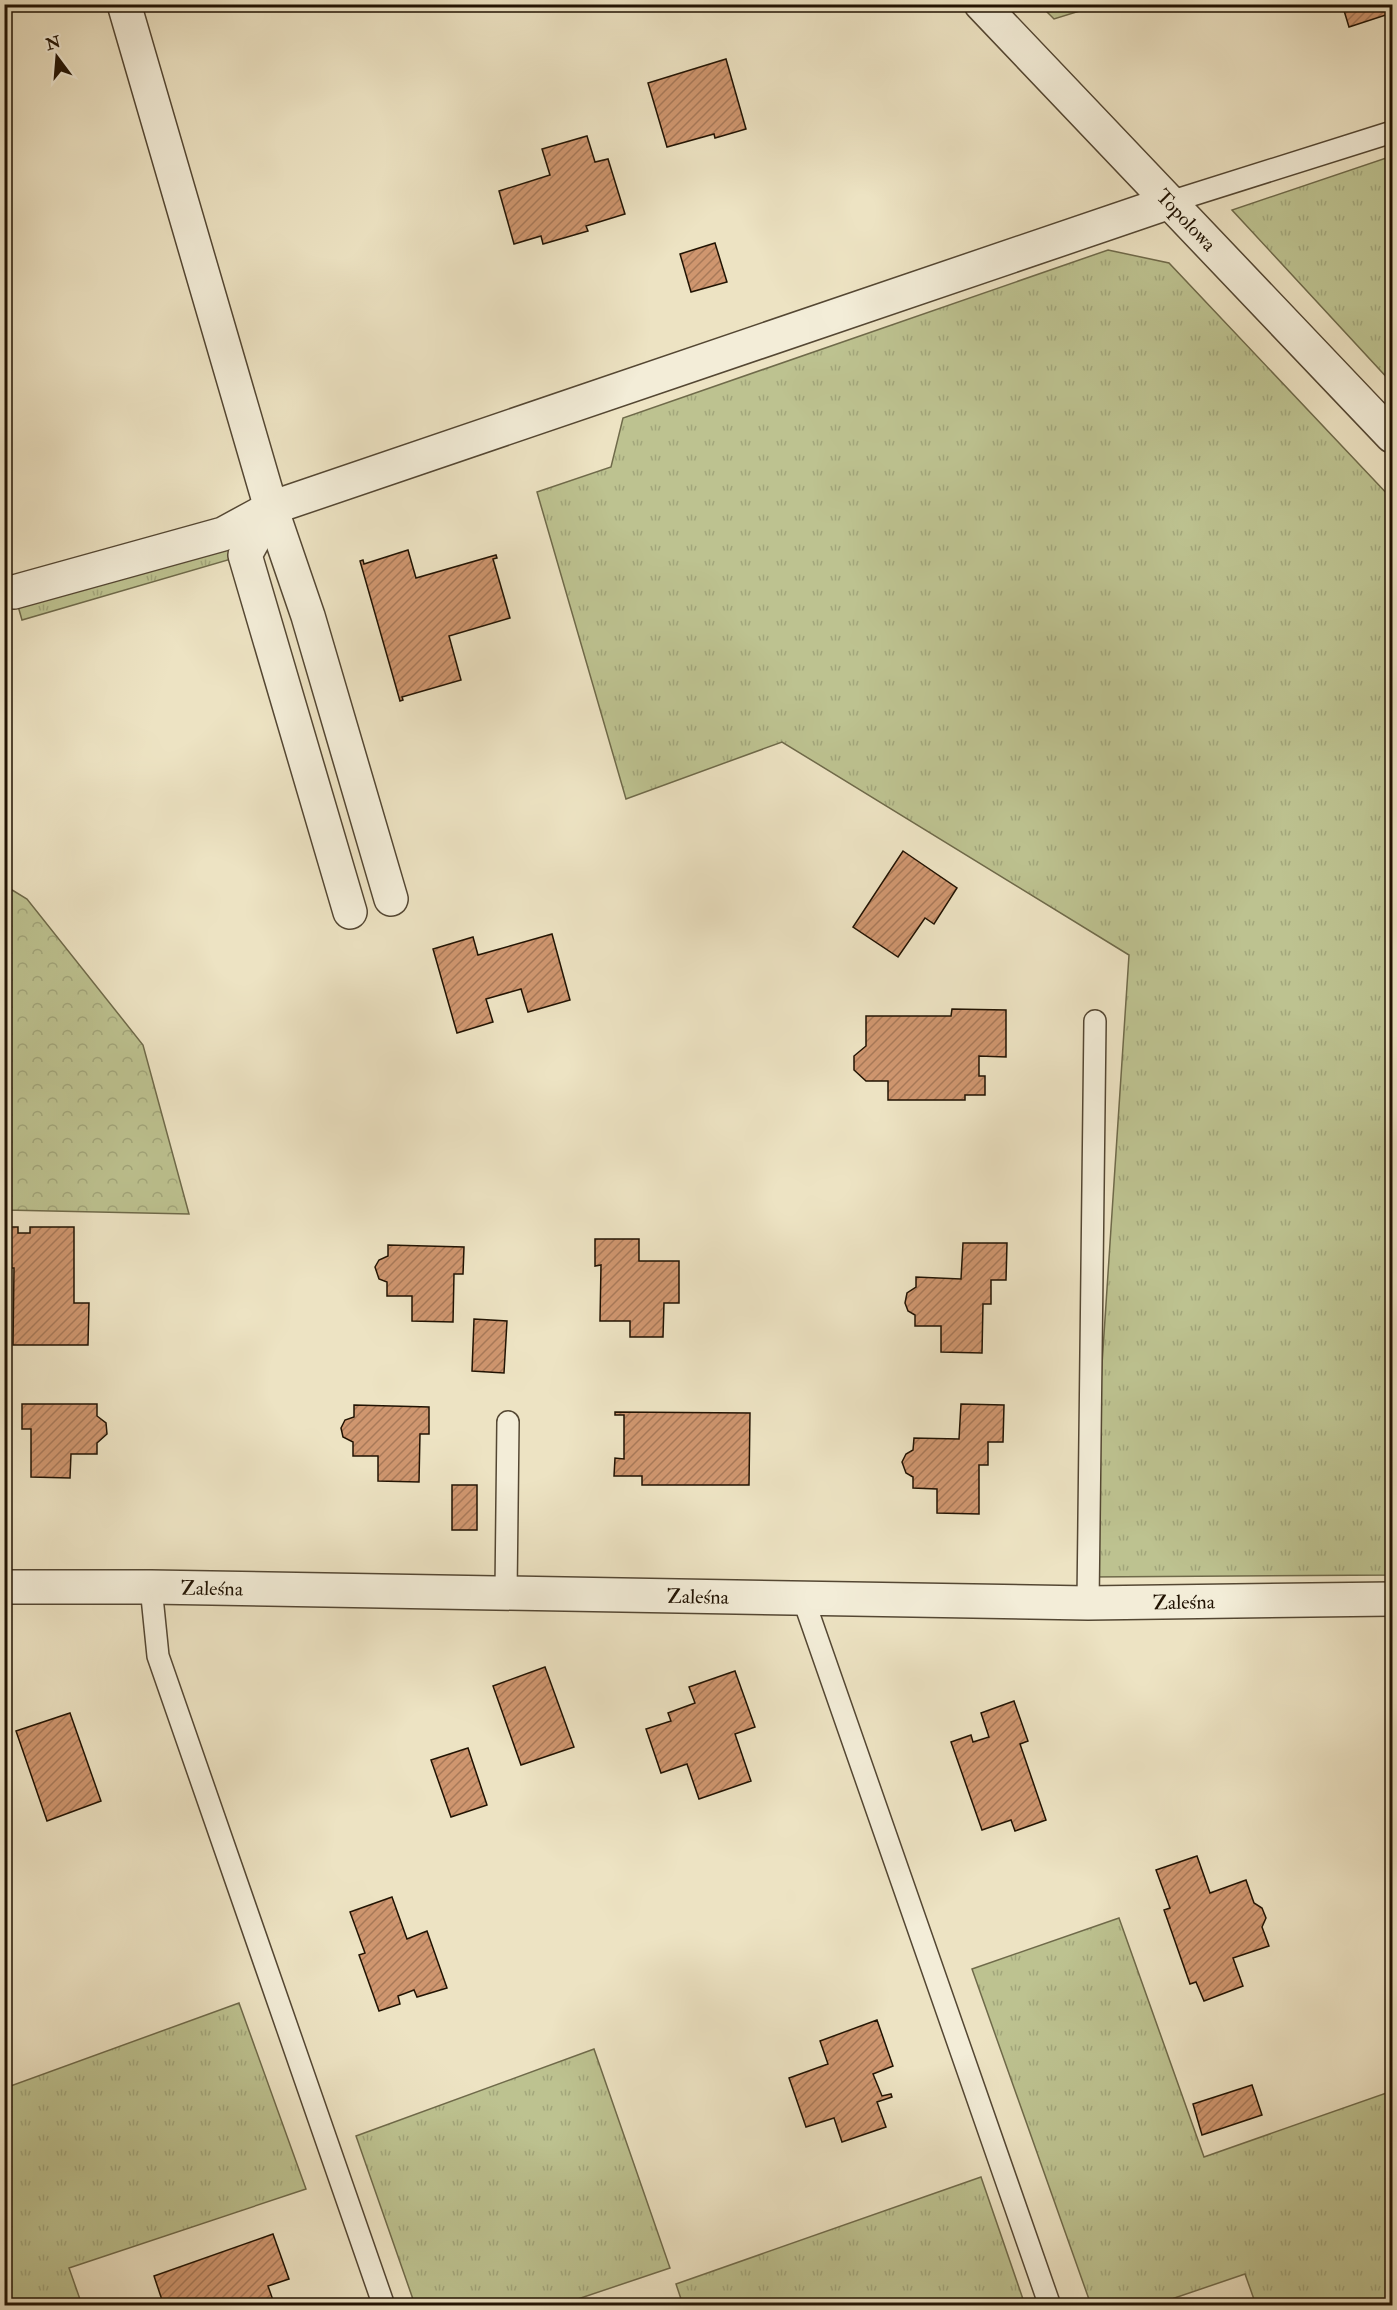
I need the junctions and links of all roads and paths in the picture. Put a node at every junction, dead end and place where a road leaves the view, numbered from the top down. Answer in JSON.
{"nodes":[{"id":1,"x":124,"y":4,"type":"edge"},
{"id":2,"x":981,"y":4,"type":"edge"},
{"id":3,"x":1392,"y":132,"type":"edge"},
{"id":4,"x":1170,"y":202,"type":"junction"},
{"id":5,"x":1392,"y":436,"type":"edge"},
{"id":6,"x":271,"y":508,"type":"junction"},
{"id":7,"x":14,"y":592,"type":"dead end"},
{"id":8,"x":391,"y":899,"type":"dead end"},
{"id":9,"x":350,"y":912,"type":"dead end"},
{"id":10,"x":1095,"y":1021,"type":"dead end"},
{"id":11,"x":507,"y":1422,"type":"dead end"},
{"id":12,"x":4,"y":1587,"type":"edge"},
{"id":13,"x":151,"y":1587,"type":"junction"},
{"id":14,"x":506,"y":1593,"type":"junction"},
{"id":15,"x":803,"y":1598,"type":"junction"},
{"id":16,"x":1392,"y":1599,"type":"edge"},
{"id":17,"x":1088,"y":1603,"type":"junction"},
{"id":18,"x":384,"y":2306,"type":"edge"},
{"id":19,"x":1050,"y":2306,"type":"edge"}],
"edges":[{"from":1,"to":6,"type":"street"},
{"from":2,"to":4,"type":"street","name":"Topolowa"},
{"from":3,"to":4,"type":"lane"},
{"from":4,"to":5,"type":"street","name":"Topolowa"},
{"from":4,"to":6,"type":"street"},
{"from":6,"to":7,"type":"street"},
{"from":6,"to":8,"type":"street"},
{"from":6,"to":9,"type":"street"},
{"from":10,"to":17,"type":"lane"},
{"from":11,"to":14,"type":"lane"},
{"from":12,"to":13,"type":"street","name":"Zaleśna"},
{"from":13,"to":14,"type":"street","name":"Zaleśna"},
{"from":13,"to":18,"type":"lane"},
{"from":14,"to":15,"type":"street","name":"Zaleśna"},
{"from":15,"to":17,"type":"street","name":"Zaleśna"},
{"from":15,"to":19,"type":"lane"},
{"from":16,"to":17,"type":"street","name":"Zaleśna"}]}
